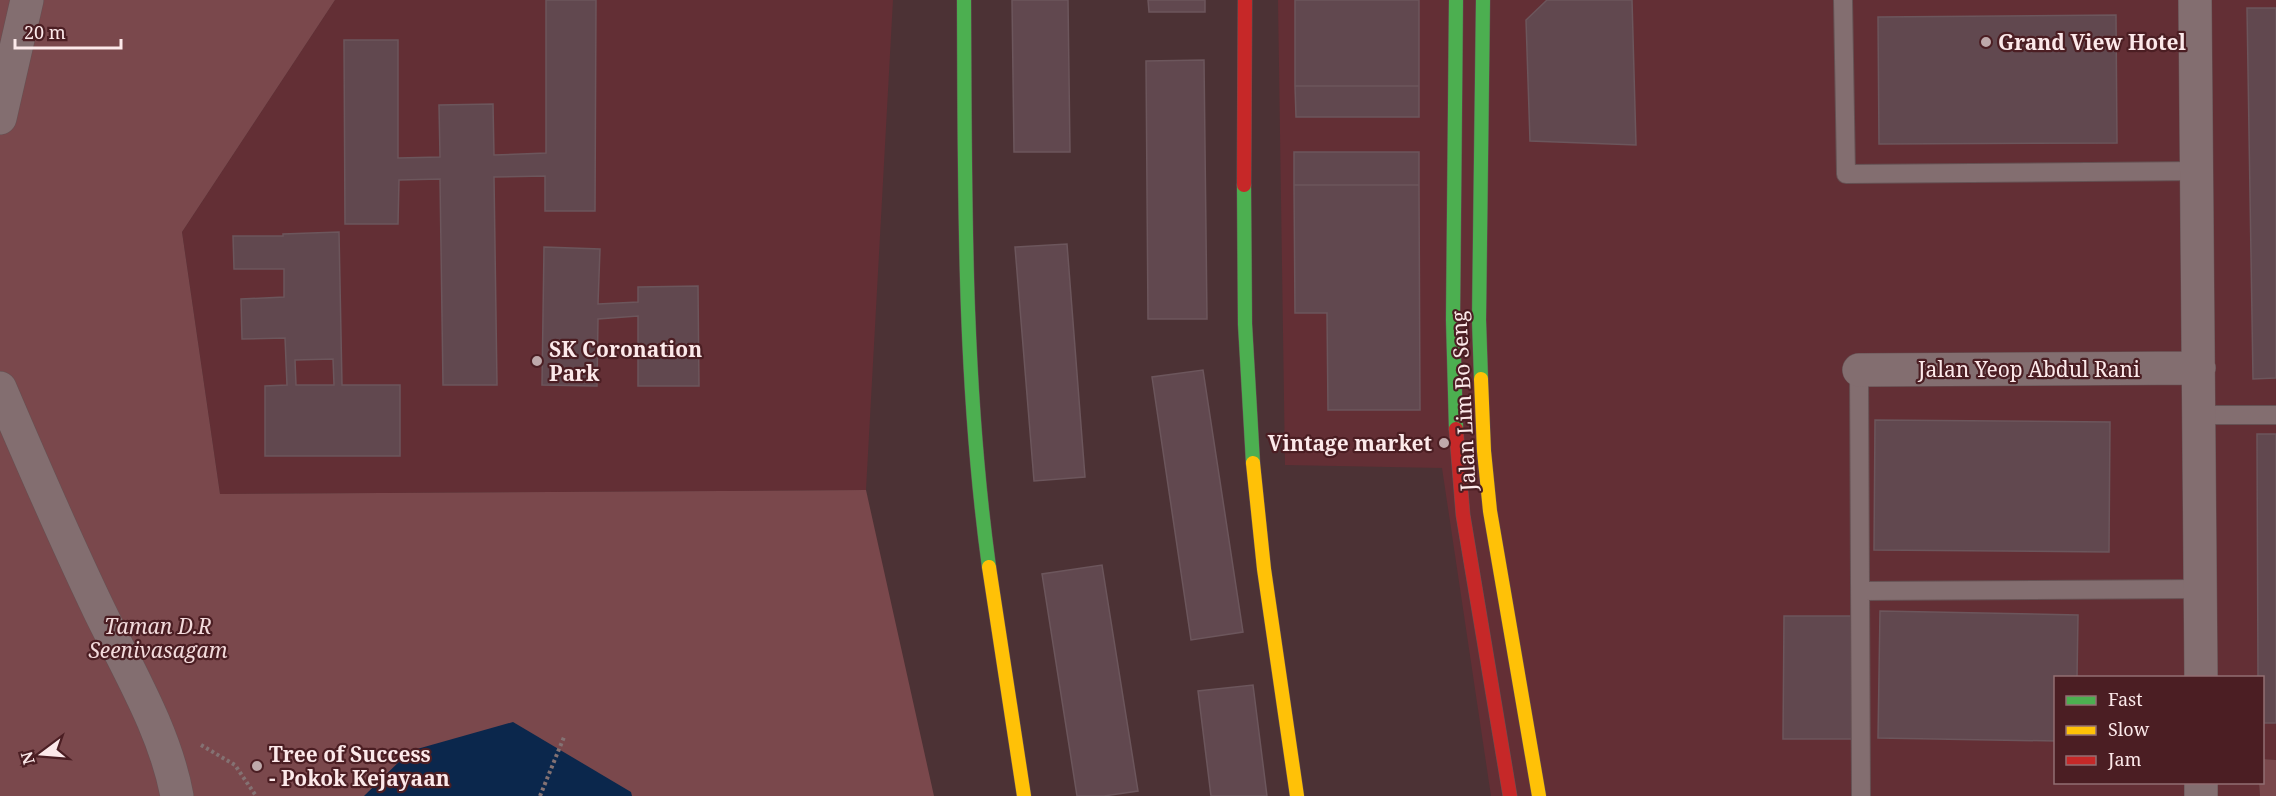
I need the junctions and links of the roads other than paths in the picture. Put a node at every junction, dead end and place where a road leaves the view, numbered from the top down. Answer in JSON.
{"nodes":[{"id":1,"x":27,"y":0,"type":"edge"},
{"id":2,"x":964,"y":0,"type":"edge"},
{"id":3,"x":1245,"y":0,"type":"edge"},
{"id":4,"x":1456,"y":0,"type":"edge"},
{"id":5,"x":1483,"y":0,"type":"edge"},
{"id":6,"x":1843,"y":0,"type":"edge"},
{"id":7,"x":2195,"y":0,"type":"edge"},
{"id":8,"x":0,"y":118,"type":"edge"},
{"id":9,"x":2197,"y":171,"type":"junction"},
{"id":10,"x":2199,"y":368,"type":"junction"},
{"id":11,"x":1859,"y":370,"type":"joint"},
{"id":12,"x":0,"y":388,"type":"edge"},
{"id":13,"x":2199,"y":415,"type":"junction"},
{"id":14,"x":2276,"y":415,"type":"edge"},
{"id":15,"x":2200,"y":589,"type":"junction"},
{"id":16,"x":1861,"y":591,"type":"junction"},
{"id":17,"x":2201,"y":676,"type":"edge"},
{"id":18,"x":177,"y":796,"type":"edge"},
{"id":19,"x":1024,"y":796,"type":"edge"},
{"id":20,"x":1297,"y":796,"type":"edge"},
{"id":21,"x":1510,"y":796,"type":"edge"},
{"id":22,"x":1539,"y":796,"type":"edge"},
{"id":23,"x":1861,"y":796,"type":"edge"}],
"edges":[{"from":1,"to":8,"type":"street"},
{"from":2,"to":19,"type":"street"},
{"from":3,"to":20,"type":"street"},
{"from":4,"to":21,"type":"street","name":"Jalan Lim Bo Seng"},
{"from":5,"to":22,"type":"street","name":"Jalan Lim Bo Seng"},
{"from":6,"to":9,"type":"lane"},
{"from":7,"to":9,"type":"street"},
{"from":9,"to":10,"type":"street"},
{"from":10,"to":11,"type":"street","name":"Jalan Yeop Abdul Rani"},
{"from":10,"to":13,"type":"street"},
{"from":11,"to":16,"type":"lane"},
{"from":12,"to":18,"type":"street"},
{"from":13,"to":14,"type":"lane"},
{"from":13,"to":15,"type":"street"},
{"from":15,"to":16,"type":"lane"},
{"from":15,"to":17,"type":"street"},
{"from":16,"to":23,"type":"lane"}]}
